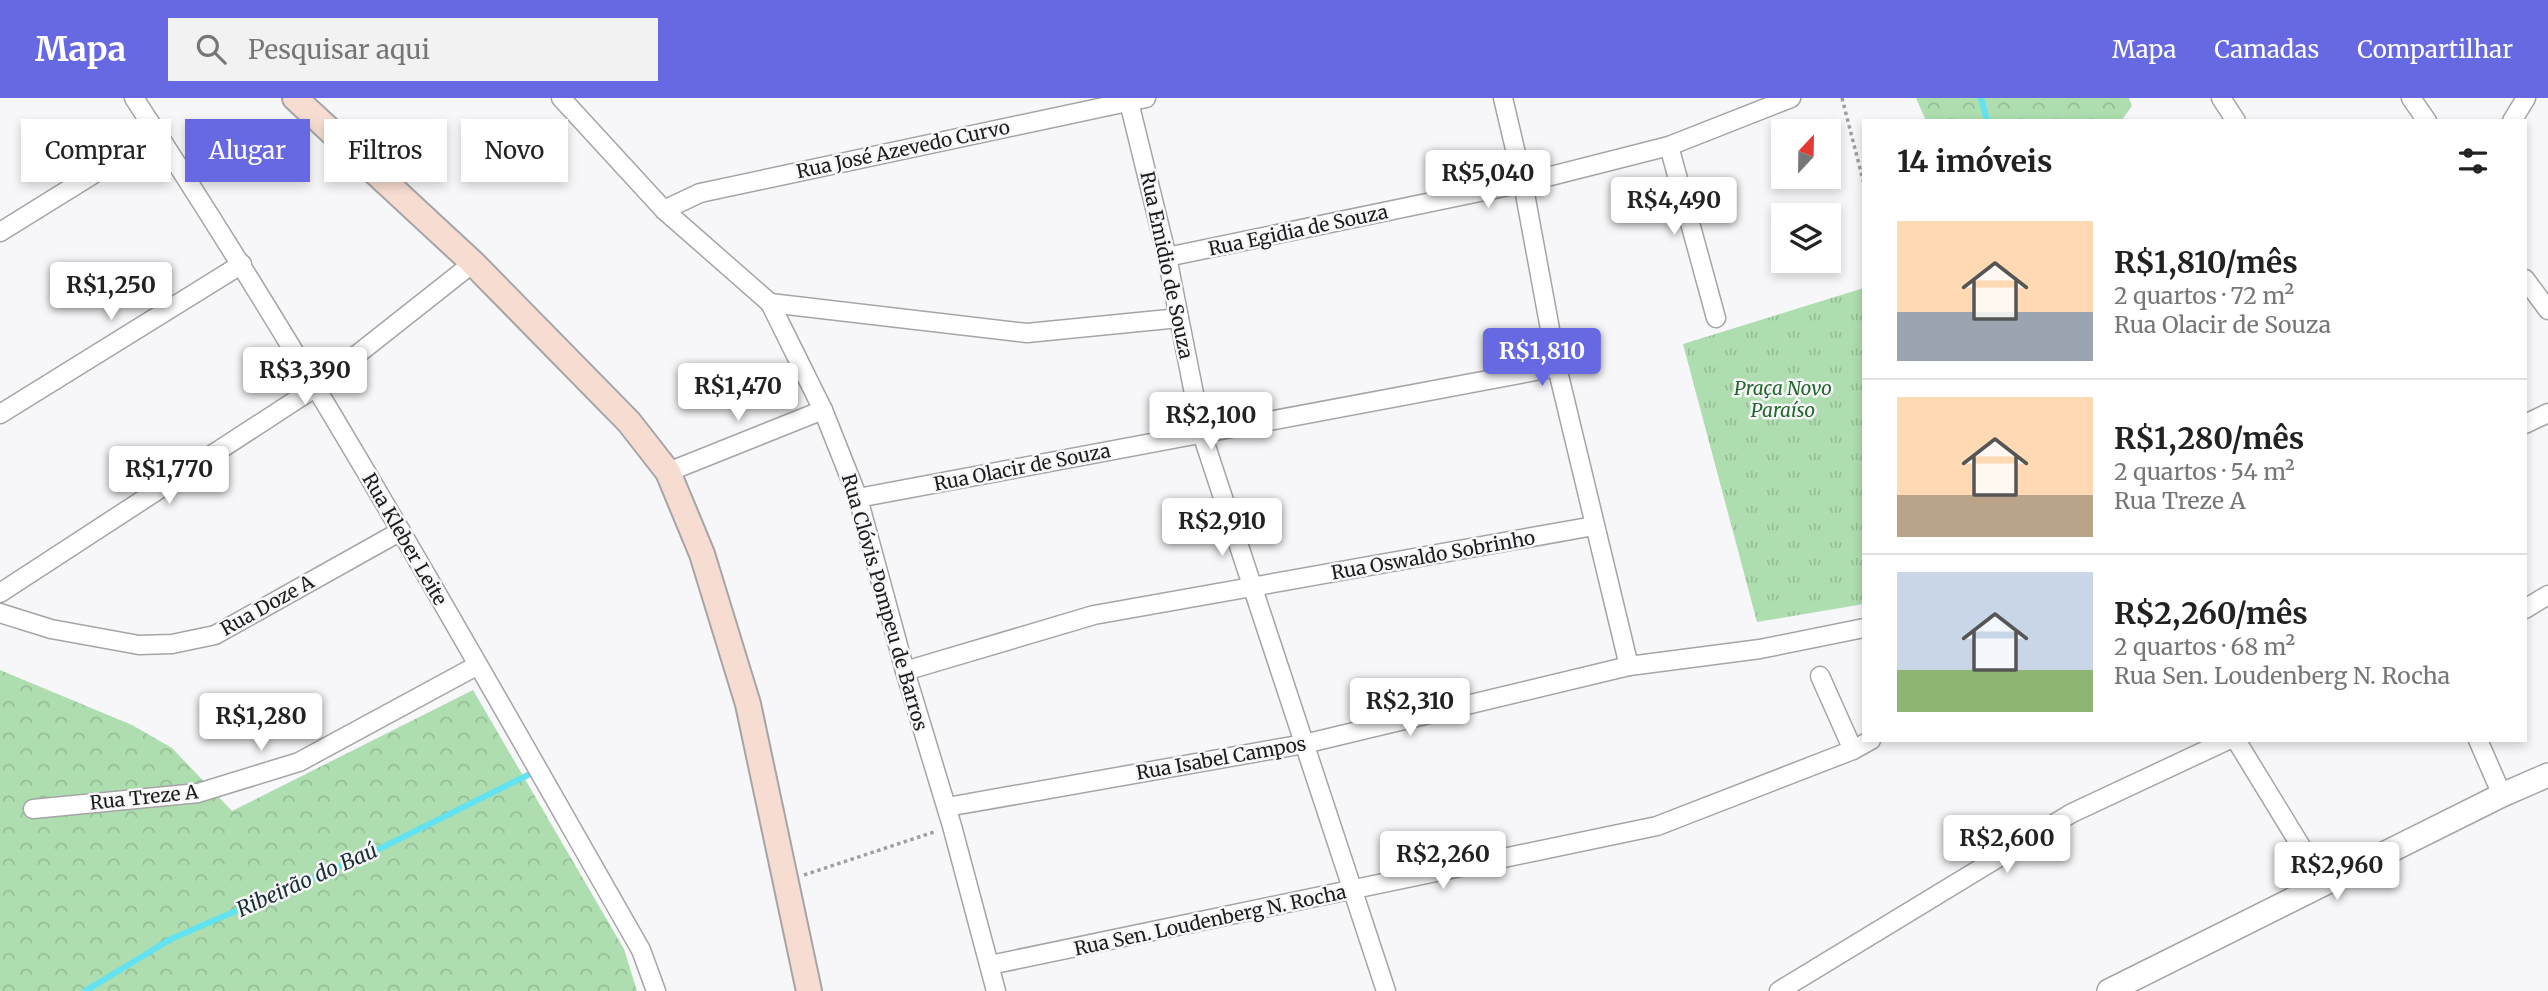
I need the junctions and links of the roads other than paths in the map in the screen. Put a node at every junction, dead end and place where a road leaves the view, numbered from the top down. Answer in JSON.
{"nodes":[{"id":1,"x":134,"y":98,"type":"edge"},
{"id":2,"x":295,"y":98,"type":"edge"},
{"id":3,"x":1503,"y":98,"type":"edge"},
{"id":4,"x":1791,"y":98,"type":"edge"},
{"id":5,"x":2221,"y":98,"type":"edge"},
{"id":6,"x":2412,"y":98,"type":"edge"},
{"id":7,"x":2526,"y":98,"type":"edge"},
{"id":8,"x":565,"y":99,"type":"edge"},
{"id":9,"x":1135,"y":99,"type":"edge"},
{"id":10,"x":148,"y":119,"type":"edge"},
{"id":11,"x":2235,"y":119,"type":"edge"},
{"id":12,"x":2426,"y":119,"type":"edge"},
{"id":13,"x":2513,"y":119,"type":"edge"},
{"id":14,"x":1669,"y":146,"type":"junction"},
{"id":15,"x":171,"y":154,"type":"edge"},
{"id":16,"x":81,"y":182,"type":"edge"},
{"id":17,"x":1523,"y":183,"type":"junction"},
{"id":18,"x":664,"y":210,"type":"junction"},
{"id":19,"x":0,"y":232,"type":"edge"},
{"id":20,"x":1167,"y":257,"type":"junction"},
{"id":21,"x":473,"y":263,"type":"junction"},
{"id":22,"x":242,"y":264,"type":"junction"},
{"id":23,"x":2527,"y":282,"type":"edge"},
{"id":24,"x":770,"y":303,"type":"junction"},
{"id":25,"x":2548,"y":310,"type":"edge"},
{"id":26,"x":1180,"y":318,"type":"junction"},
{"id":27,"x":1716,"y":318,"type":"dead end"},
{"id":28,"x":1557,"y":367,"type":"junction"},
{"id":29,"x":316,"y":387,"type":"junction"},
{"id":30,"x":823,"y":410,"type":"junction"},
{"id":31,"x":2548,"y":413,"type":"edge"},
{"id":32,"x":0,"y":414,"type":"edge"},
{"id":33,"x":2527,"y":423,"type":"edge"},
{"id":34,"x":1202,"y":434,"type":"junction"},
{"id":35,"x":668,"y":472,"type":"junction"},
{"id":36,"x":858,"y":498,"type":"junction"},
{"id":37,"x":1594,"y":526,"type":"junction"},
{"id":38,"x":401,"y":531,"type":"junction"},
{"id":39,"x":1251,"y":586,"type":"junction"},
{"id":40,"x":0,"y":593,"type":"edge"},
{"id":41,"x":2548,"y":595,"type":"edge"},
{"id":42,"x":2527,"y":608,"type":"edge"},
{"id":43,"x":0,"y":613,"type":"edge"},
{"id":44,"x":1862,"y":628,"type":"edge"},
{"id":45,"x":478,"y":665,"type":"junction"},
{"id":46,"x":1629,"y":666,"type":"junction"},
{"id":47,"x":905,"y":671,"type":"junction"},
{"id":48,"x":1820,"y":676,"type":"dead end"},
{"id":49,"x":1867,"y":742,"type":"edge"},
{"id":50,"x":2224,"y":742,"type":"edge"},
{"id":51,"x":2237,"y":742,"type":"edge"},
{"id":52,"x":2479,"y":742,"type":"edge"},
{"id":53,"x":1304,"y":744,"type":"junction"},
{"id":54,"x":1853,"y":750,"type":"junction"},
{"id":55,"x":2548,"y":775,"type":"edge"},
{"id":56,"x":2502,"y":795,"type":"junction"},
{"id":57,"x":947,"y":807,"type":"junction"},
{"id":58,"x":33,"y":809,"type":"dead end"},
{"id":59,"x":2323,"y":884,"type":"junction"},
{"id":60,"x":1353,"y":890,"type":"junction"},
{"id":61,"x":990,"y":965,"type":"junction"},
{"id":62,"x":656,"y":991,"type":"edge"},
{"id":63,"x":809,"y":991,"type":"edge"},
{"id":64,"x":996,"y":991,"type":"edge"},
{"id":65,"x":1386,"y":991,"type":"edge"},
{"id":66,"x":1779,"y":991,"type":"edge"},
{"id":67,"x":2109,"y":991,"type":"edge"}],
"edges":[{"from":1,"to":10,"type":"street","name":"Rua Kleber Leite"},
{"from":2,"to":21,"type":"main road"},
{"from":3,"to":17,"type":"street"},
{"from":4,"to":14,"type":"street","name":"Rua Egidia de Souza"},
{"from":5,"to":11,"type":"street"},
{"from":6,"to":12,"type":"street"},
{"from":7,"to":13,"type":"street"},
{"from":8,"to":18,"type":"street","name":"Rua Clóvis Pompeu de Barros"},
{"from":9,"to":18,"type":"street","name":"Rua José Azevedo Curvo"},
{"from":9,"to":20,"type":"street","name":"Rua Emidio de Souza"},
{"from":14,"to":17,"type":"street","name":"Rua Egidia de Souza"},
{"from":14,"to":27,"type":"street"},
{"from":15,"to":22,"type":"street","name":"Rua Kleber Leite"},
{"from":16,"to":19,"type":"street"},
{"from":17,"to":20,"type":"street","name":"Rua Egidia de Souza"},
{"from":17,"to":28,"type":"street"},
{"from":18,"to":24,"type":"street","name":"Rua Clóvis Pompeu de Barros"},
{"from":20,"to":26,"type":"street","name":"Rua Emidio de Souza"},
{"from":21,"to":29,"type":"street"},
{"from":21,"to":35,"type":"main road"},
{"from":22,"to":29,"type":"street","name":"Rua Kleber Leite"},
{"from":22,"to":32,"type":"street"},
{"from":23,"to":25,"type":"street"},
{"from":24,"to":26,"type":"street"},
{"from":24,"to":30,"type":"street","name":"Rua Clóvis Pompeu de Barros"},
{"from":26,"to":34,"type":"street","name":"Rua Emidio de Souza"},
{"from":28,"to":34,"type":"street","name":"Rua Olacir de Souza"},
{"from":28,"to":37,"type":"street"},
{"from":29,"to":38,"type":"street","name":"Rua Kleber Leite"},
{"from":29,"to":40,"type":"street"},
{"from":30,"to":35,"type":"street"},
{"from":30,"to":36,"type":"street","name":"Rua Clóvis Pompeu de Barros"},
{"from":31,"to":33,"type":"street"},
{"from":34,"to":36,"type":"street","name":"Rua Olacir de Souza"},
{"from":34,"to":39,"type":"street","name":"Rua Emidio de Souza"},
{"from":35,"to":63,"type":"main road"},
{"from":36,"to":47,"type":"street","name":"Rua Clóvis Pompeu de Barros"},
{"from":37,"to":39,"type":"street","name":"Rua Oswaldo Sobrinho"},
{"from":37,"to":46,"type":"street"},
{"from":38,"to":43,"type":"street","name":"Rua Doze A"},
{"from":38,"to":45,"type":"street","name":"Rua Kleber Leite"},
{"from":39,"to":47,"type":"street","name":"Rua Oswaldo Sobrinho"},
{"from":39,"to":53,"type":"street","name":"Rua Emidio de Souza"},
{"from":41,"to":42,"type":"street"},
{"from":44,"to":46,"type":"street","name":"Rua Isabel Campos"},
{"from":45,"to":58,"type":"street","name":"Rua Treze A"},
{"from":45,"to":62,"type":"street","name":"Rua Kleber Leite"},
{"from":46,"to":53,"type":"street","name":"Rua Isabel Campos"},
{"from":47,"to":57,"type":"street","name":"Rua Clóvis Pompeu de Barros"},
{"from":48,"to":54,"type":"street"},
{"from":49,"to":54,"type":"street","name":"Rua Sen. Loudenberg N. Rocha"},
{"from":50,"to":66,"type":"street"},
{"from":51,"to":59,"type":"street"},
{"from":52,"to":56,"type":"street"},
{"from":53,"to":57,"type":"street","name":"Rua Isabel Campos"},
{"from":53,"to":60,"type":"street","name":"Rua Emidio de Souza"},
{"from":54,"to":60,"type":"street","name":"Rua Sen. Loudenberg N. Rocha"},
{"from":55,"to":56,"type":"street"},
{"from":56,"to":59,"type":"street"},
{"from":57,"to":61,"type":"street","name":"Rua Clóvis Pompeu de Barros"},
{"from":59,"to":67,"type":"street"},
{"from":60,"to":61,"type":"street","name":"Rua Sen. Loudenberg N. Rocha"},
{"from":60,"to":65,"type":"street","name":"Rua Emidio de Souza"},
{"from":61,"to":64,"type":"street","name":"Rua Clóvis Pompeu de Barros"}]}
